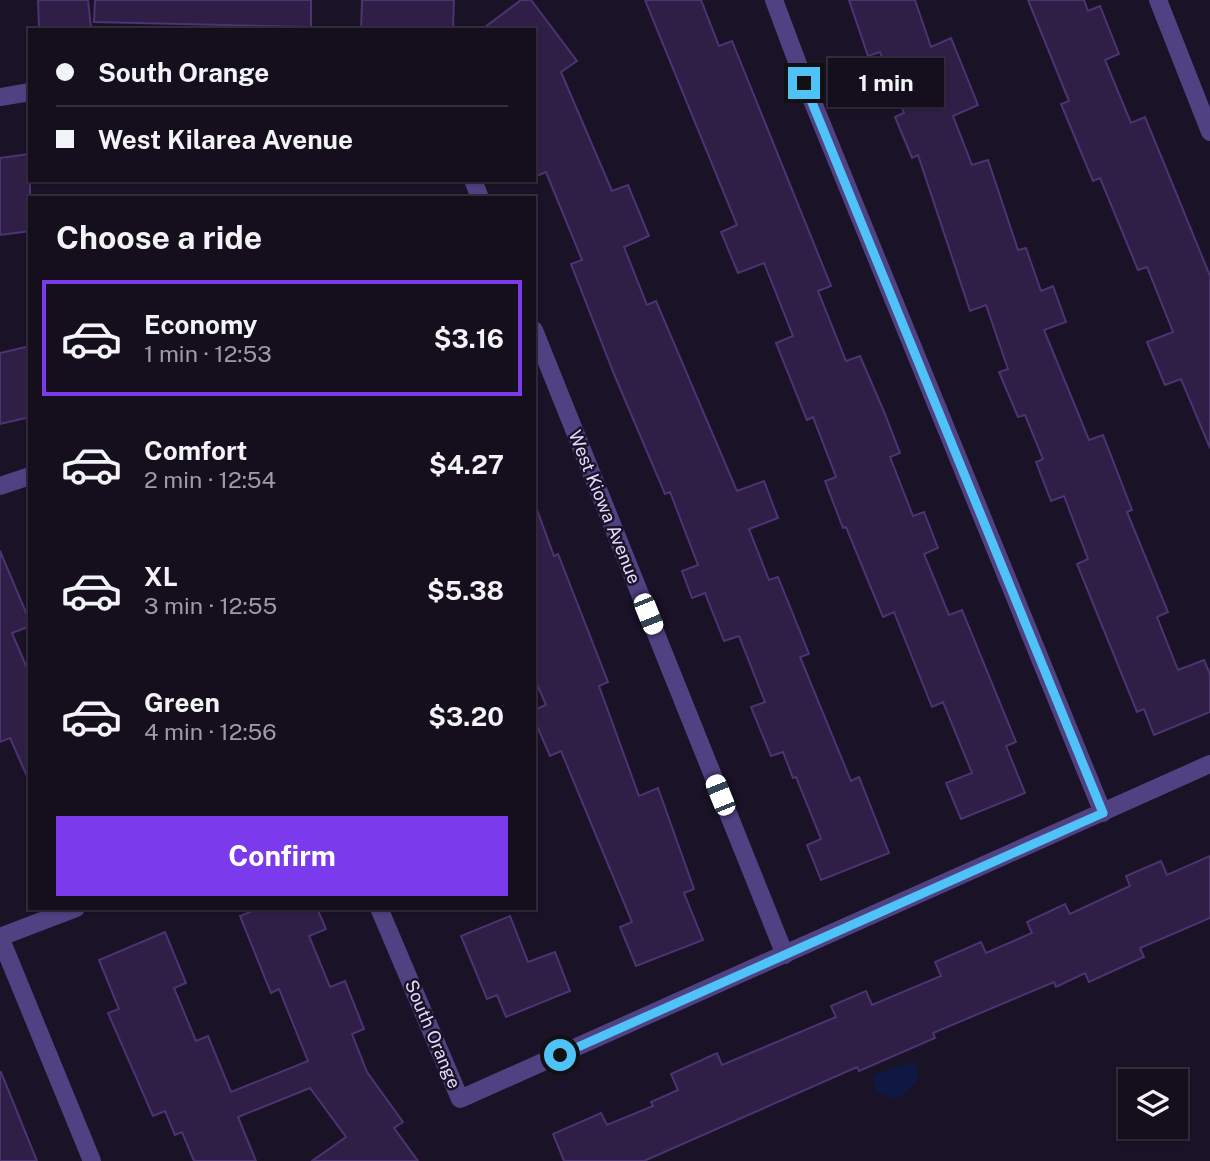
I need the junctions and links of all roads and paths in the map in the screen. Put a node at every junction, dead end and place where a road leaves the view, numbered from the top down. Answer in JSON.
{"nodes":[{"id":1,"x":774,"y":0,"type":"edge"},
{"id":2,"x":1158,"y":0,"type":"edge"},
{"id":3,"x":28,"y":92,"type":"edge"},
{"id":4,"x":0,"y":97,"type":"edge"},
{"id":5,"x":1210,"y":132,"type":"edge"},
{"id":6,"x":536,"y":335,"type":"edge"},
{"id":7,"x":28,"y":478,"type":"edge"},
{"id":8,"x":0,"y":486,"type":"edge"},
{"id":9,"x":1210,"y":764,"type":"edge"},
{"id":10,"x":1103,"y":813,"type":"junction"},
{"id":11,"x":71,"y":910,"type":"edge"},
{"id":12,"x":380,"y":910,"type":"edge"},
{"id":13,"x":0,"y":937,"type":"edge"},
{"id":14,"x":785,"y":956,"type":"junction"},
{"id":15,"x":92,"y":1161,"type":"edge"}],
"edges":[{"from":1,"to":10,"type":"street"},
{"from":2,"to":5,"type":"street"},
{"from":3,"to":4,"type":"street"},
{"from":6,"to":14,"type":"street","name":"West Kiowa Avenue"},
{"from":7,"to":8,"type":"street"},
{"from":9,"to":10,"type":"street","name":"South Orange"},
{"from":10,"to":14,"type":"street","name":"South Orange"},
{"from":11,"to":13,"type":"street"},
{"from":12,"to":14,"type":"street","name":"South Orange"},
{"from":13,"to":15,"type":"street"}]}
